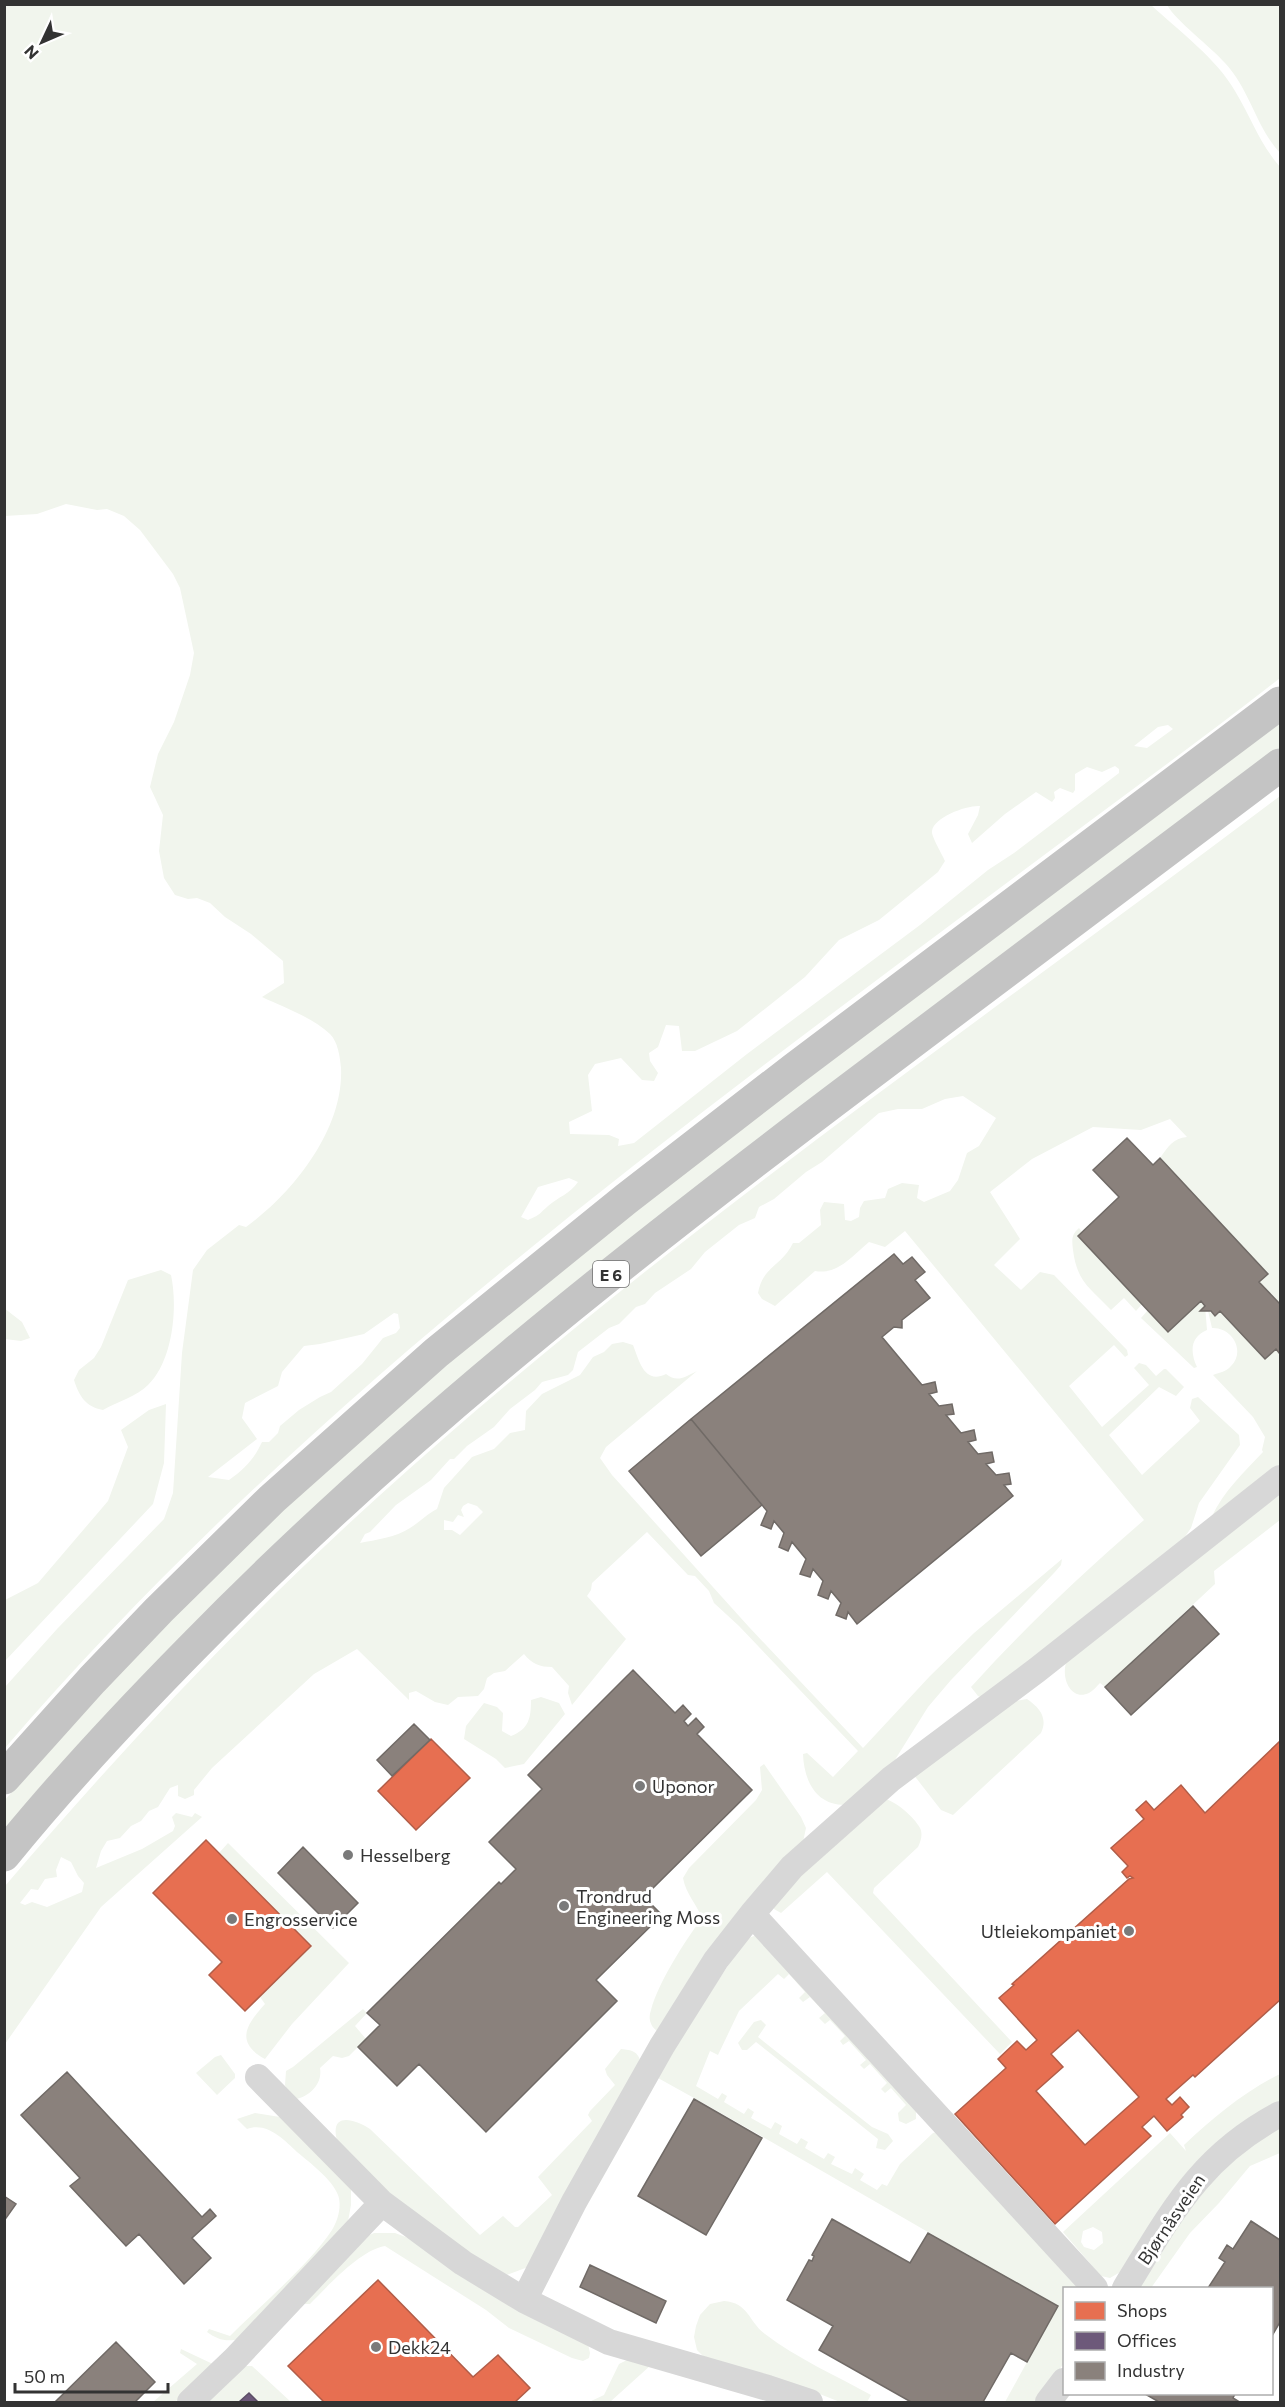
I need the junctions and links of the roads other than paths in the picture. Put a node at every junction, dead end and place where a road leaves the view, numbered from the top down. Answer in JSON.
{"nodes":[{"id":1,"x":1281,"y":703,"type":"edge"},
{"id":2,"x":1281,"y":765,"type":"edge"},
{"id":3,"x":1281,"y":1478,"type":"edge"},
{"id":4,"x":4,"y":1778,"type":"edge"},
{"id":5,"x":4,"y":1854,"type":"edge"},
{"id":6,"x":752,"y":1914,"type":"junction"},
{"id":7,"x":258,"y":2077,"type":"dead end"},
{"id":8,"x":1281,"y":2114,"type":"edge"},
{"id":9,"x":382,"y":2203,"type":"junction"},
{"id":10,"x":1093,"y":2287,"type":"edge"},
{"id":11,"x":1126,"y":2287,"type":"edge"},
{"id":12,"x":524,"y":2300,"type":"junction"},
{"id":13,"x":1063,"y":2384,"type":"edge"},
{"id":14,"x":190,"y":2403,"type":"edge"},
{"id":15,"x":810,"y":2403,"type":"edge"},
{"id":16,"x":1048,"y":2403,"type":"edge"}],
"edges":[{"from":1,"to":4,"type":"highway"},
{"from":2,"to":5,"type":"highway","number":"E 6"},
{"from":3,"to":6,"type":"street"},
{"from":6,"to":10,"type":"street"},
{"from":6,"to":12,"type":"street"},
{"from":7,"to":9,"type":"street"},
{"from":8,"to":11,"type":"street","name":"Bjørnåsveien"},
{"from":9,"to":12,"type":"street"},
{"from":9,"to":14,"type":"street"},
{"from":12,"to":15,"type":"street"},
{"from":13,"to":16,"type":"street"}]}
